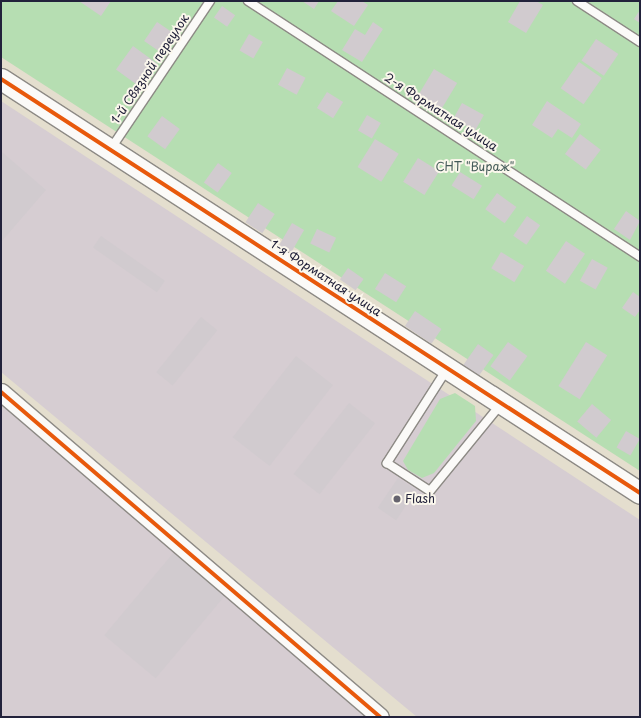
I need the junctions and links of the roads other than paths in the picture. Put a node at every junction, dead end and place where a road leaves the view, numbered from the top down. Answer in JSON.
{"nodes":[{"id":1,"x":210,"y":1,"type":"edge"},
{"id":2,"x":248,"y":1,"type":"edge"},
{"id":3,"x":577,"y":1,"type":"edge"},
{"id":4,"x":640,"y":42,"type":"edge"},
{"id":5,"x":1,"y":79,"type":"edge"},
{"id":6,"x":110,"y":150,"type":"junction"},
{"id":7,"x":640,"y":256,"type":"edge"},
{"id":8,"x":448,"y":368,"type":"junction"},
{"id":9,"x":1,"y":392,"type":"edge"},
{"id":10,"x":502,"y":404,"type":"junction"},
{"id":11,"x":640,"y":493,"type":"edge"},
{"id":12,"x":380,"y":717,"type":"edge"}],
"edges":[{"from":1,"to":6,"type":"lane","name":"1-й Связной переулок"},
{"from":2,"to":7,"type":"lane","name":"2-я Форматная улица"},
{"from":3,"to":4,"type":"lane"},
{"from":5,"to":6,"type":"street","name":"1-я Форматная улица"},
{"from":6,"to":8,"type":"street","name":"1-я Форматная улица"},
{"from":8,"to":10,"type":"street","name":"1-я Форматная улица"},
{"from":8,"to":10,"type":"lane"},
{"from":9,"to":12,"type":"street"},
{"from":10,"to":11,"type":"street","name":"1-я Форматная улица"}]}
